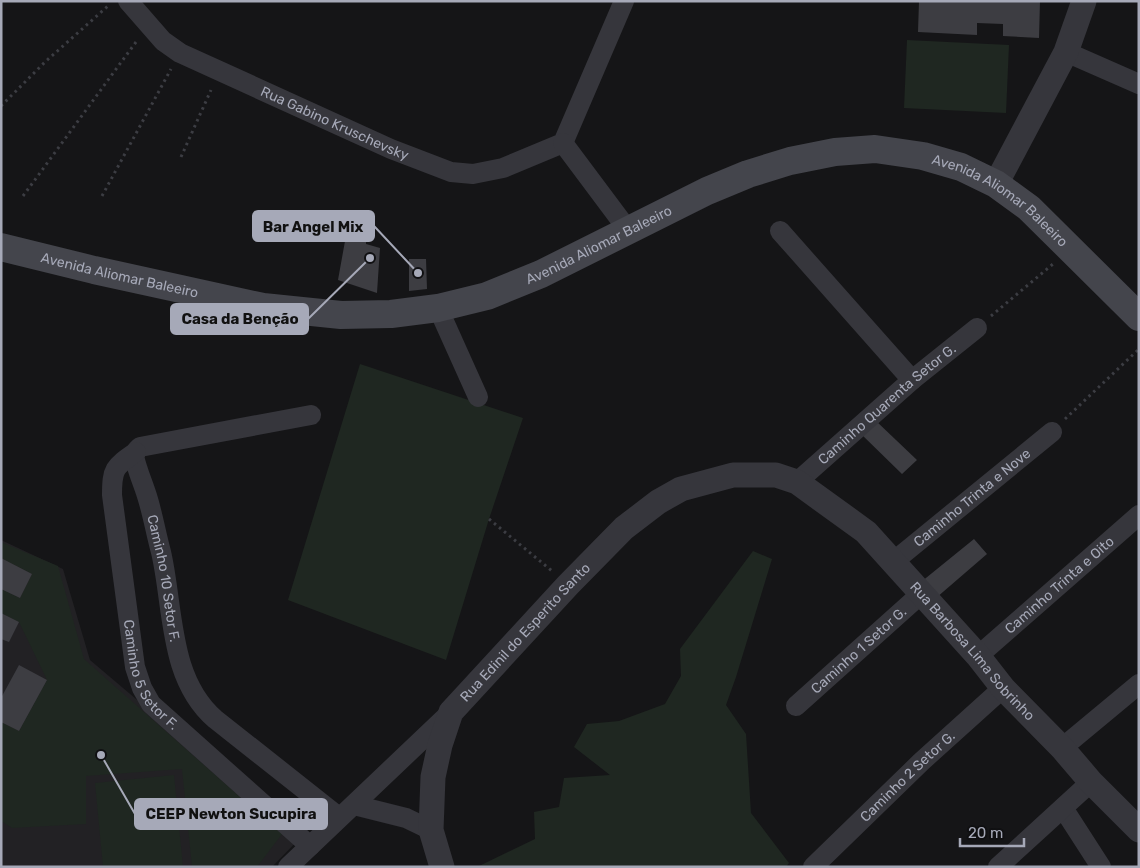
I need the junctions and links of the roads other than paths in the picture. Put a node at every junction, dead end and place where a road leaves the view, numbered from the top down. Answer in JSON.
{"nodes":[{"id":1,"x":128,"y":1,"type":"edge"},
{"id":2,"x":624,"y":1,"type":"edge"},
{"id":3,"x":1084,"y":1,"type":"edge"},
{"id":4,"x":1066,"y":52,"type":"junction"},
{"id":5,"x":1139,"y":84,"type":"edge"},
{"id":6,"x":562,"y":143,"type":"junction"},
{"id":7,"x":996,"y":184,"type":"junction"},
{"id":8,"x":628,"y":230,"type":"junction"},
{"id":9,"x":780,"y":231,"type":"dead end"},
{"id":10,"x":1,"y":247,"type":"edge"},
{"id":11,"x":438,"y":308,"type":"junction"},
{"id":12,"x":1139,"y":317,"type":"edge"},
{"id":13,"x":977,"y":328,"type":"road end"},
{"id":14,"x":912,"y":380,"type":"junction"},
{"id":15,"x":478,"y":397,"type":"dead end"},
{"id":16,"x":311,"y":415,"type":"dead end"},
{"id":17,"x":1052,"y":432,"type":"road end"},
{"id":18,"x":136,"y":452,"type":"junction"},
{"id":19,"x":797,"y":482,"type":"junction"},
{"id":20,"x":1139,"y":515,"type":"edge"},
{"id":21,"x":893,"y":562,"type":"junction"},
{"id":22,"x":921,"y":594,"type":"junction"},
{"id":23,"x":978,"y":656,"type":"junction"},
{"id":24,"x":1139,"y":684,"type":"edge"},
{"id":25,"x":1003,"y":688,"type":"junction"},
{"id":26,"x":796,"y":706,"type":"dead end"},
{"id":27,"x":451,"y":712,"type":"junction"},
{"id":28,"x":1062,"y":748,"type":"junction"},
{"id":29,"x":1091,"y":782,"type":"junction"},
{"id":30,"x":1063,"y":808,"type":"junction"},
{"id":31,"x":347,"y":811,"type":"junction"},
{"id":32,"x":431,"y":830,"type":"junction"},
{"id":33,"x":1139,"y":830,"type":"edge"},
{"id":34,"x":310,"y":846,"type":"junction"},
{"id":35,"x":288,"y":867,"type":"edge"},
{"id":36,"x":442,"y":867,"type":"edge"},
{"id":37,"x":813,"y":867,"type":"edge"},
{"id":38,"x":998,"y":867,"type":"edge"},
{"id":39,"x":1101,"y":867,"type":"edge"}],
"edges":[{"from":1,"to":6,"type":"street","name":"Rua Gabino Kruschevsky"},
{"from":2,"to":6,"type":"street"},
{"from":3,"to":4,"type":"street"},
{"from":4,"to":5,"type":"street"},
{"from":4,"to":7,"type":"street"},
{"from":6,"to":8,"type":"street"},
{"from":7,"to":8,"type":"main road","name":"Avenida Aliomar Baleeiro"},
{"from":7,"to":12,"type":"main road","name":"Avenida Aliomar Baleeiro"},
{"from":8,"to":11,"type":"main road","name":"Avenida Aliomar Baleeiro"},
{"from":9,"to":14,"type":"street"},
{"from":10,"to":11,"type":"main road","name":"Avenida Aliomar Baleeiro"},
{"from":11,"to":15,"type":"street"},
{"from":13,"to":14,"type":"street","name":"Caminho Quarenta Setor G."},
{"from":14,"to":19,"type":"street","name":"Caminho Quarenta Setor G."},
{"from":16,"to":18,"type":"street"},
{"from":17,"to":21,"type":"street","name":"Caminho Trinta e Nove"},
{"from":18,"to":31,"type":"street","name":"Caminho 10 Setor F."},
{"from":18,"to":34,"type":"street","name":"Caminho 5 Setor F."},
{"from":19,"to":21,"type":"street","name":"Rua Barbosa Lima Sobrinho"},
{"from":19,"to":27,"type":"street","name":"Rua Edinil do Esperito Santo"},
{"from":20,"to":23,"type":"street","name":"Caminho Trinta e Oito"},
{"from":21,"to":22,"type":"street","name":"Rua Barbosa Lima Sobrinho"},
{"from":22,"to":23,"type":"street","name":"Rua Barbosa Lima Sobrinho"},
{"from":22,"to":26,"type":"street","name":"Caminho 1 Setor G."},
{"from":23,"to":25,"type":"street","name":"Rua Barbosa Lima Sobrinho"},
{"from":24,"to":28,"type":"street"},
{"from":25,"to":28,"type":"street","name":"Rua Barbosa Lima Sobrinho"},
{"from":25,"to":37,"type":"street","name":"Caminho 2 Setor G."},
{"from":27,"to":31,"type":"street","name":"Rua Edinil do Esperito Santo"},
{"from":27,"to":32,"type":"street"},
{"from":28,"to":29,"type":"street","name":"Rua Barbosa Lima Sobrinho"},
{"from":29,"to":30,"type":"street"},
{"from":29,"to":33,"type":"street","name":"Rua Barbosa Lima Sobrinho"},
{"from":30,"to":38,"type":"street"},
{"from":30,"to":39,"type":"street"},
{"from":31,"to":32,"type":"street"},
{"from":31,"to":34,"type":"street","name":"Rua Edinil do Esperito Santo"},
{"from":32,"to":36,"type":"street"},
{"from":34,"to":35,"type":"street","name":"Rua Edinil do Esperito Santo"}]}
